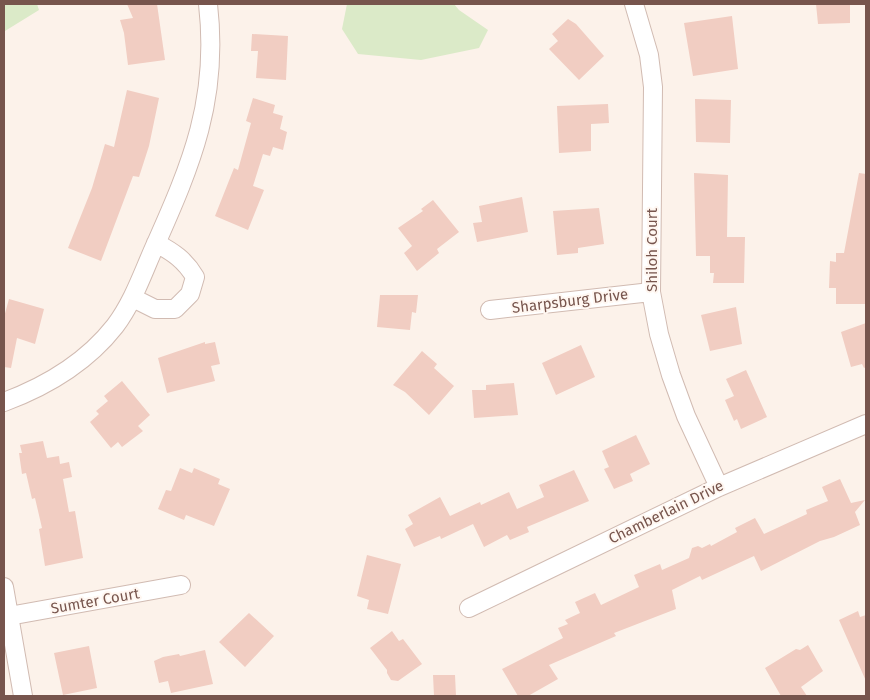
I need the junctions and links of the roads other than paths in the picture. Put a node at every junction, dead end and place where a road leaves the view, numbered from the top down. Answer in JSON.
{"nodes":[{"id":1,"x":208,"y":4,"type":"edge"},
{"id":2,"x":634,"y":4,"type":"edge"},
{"id":3,"x":156,"y":244,"type":"junction"},
{"id":4,"x":651,"y":292,"type":"junction"},
{"id":5,"x":133,"y":298,"type":"junction"},
{"id":6,"x":490,"y":310,"type":"dead end"},
{"id":7,"x":4,"y":402,"type":"edge"},
{"id":8,"x":866,"y":424,"type":"edge"},
{"id":9,"x":719,"y":486,"type":"junction"},
{"id":10,"x":181,"y":585,"type":"dead end"},
{"id":11,"x":4,"y":587,"type":"edge"},
{"id":12,"x":469,"y":608,"type":"dead end"},
{"id":13,"x":9,"y":616,"type":"junction"},
{"id":14,"x":22,"y":696,"type":"edge"}],
"edges":[{"from":1,"to":3,"type":"street"},
{"from":2,"to":4,"type":"street","name":"Shiloh Court"},
{"from":3,"to":5,"type":"street"},
{"from":3,"to":5,"type":"street"},
{"from":4,"to":6,"type":"street","name":"Sharpsburg Drive"},
{"from":4,"to":9,"type":"street","name":"Shiloh Court"},
{"from":5,"to":7,"type":"street"},
{"from":8,"to":9,"type":"street","name":"Chamberlain Drive"},
{"from":9,"to":12,"type":"street","name":"Chamberlain Drive"},
{"from":10,"to":13,"type":"street","name":"Sumter Court"},
{"from":11,"to":13,"type":"street"},
{"from":13,"to":14,"type":"street"}]}
